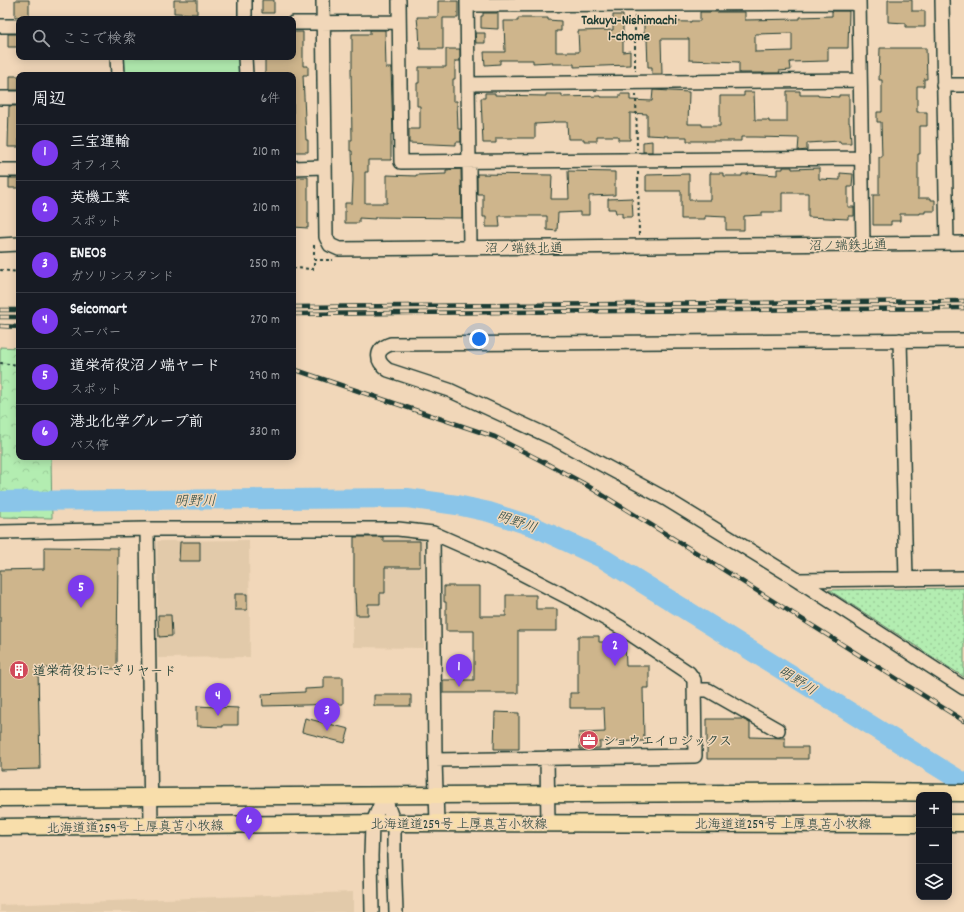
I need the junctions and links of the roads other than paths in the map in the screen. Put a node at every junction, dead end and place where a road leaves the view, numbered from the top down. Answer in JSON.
{"nodes":[{"id":1,"x":245,"y":0,"type":"edge"},
{"id":2,"x":323,"y":0,"type":"edge"},
{"id":3,"x":399,"y":0,"type":"edge"},
{"id":4,"x":942,"y":0,"type":"edge"},
{"id":5,"x":859,"y":1,"type":"edge"},
{"id":6,"x":467,"y":3,"type":"edge"},
{"id":7,"x":245,"y":16,"type":"edge"},
{"id":8,"x":399,"y":22,"type":"junction"},
{"id":9,"x":296,"y":23,"type":"edge"},
{"id":10,"x":323,"y":23,"type":"junction"},
{"id":11,"x":0,"y":26,"type":"edge"},
{"id":12,"x":16,"y":26,"type":"edge"},
{"id":13,"x":117,"y":60,"type":"edge"},
{"id":14,"x":245,"y":60,"type":"edge"},
{"id":15,"x":118,"y":72,"type":"edge"},
{"id":16,"x":246,"y":72,"type":"edge"},
{"id":17,"x":860,"y":80,"type":"junction"},
{"id":18,"x":468,"y":84,"type":"junction"},
{"id":19,"x":943,"y":85,"type":"junction"},
{"id":20,"x":964,"y":85,"type":"edge"},
{"id":21,"x":0,"y":98,"type":"edge"},
{"id":22,"x":16,"y":98,"type":"edge"},
{"id":23,"x":861,"y":158,"type":"junction"},
{"id":24,"x":469,"y":161,"type":"junction"},
{"id":25,"x":324,"y":167,"type":"junction"},
{"id":26,"x":296,"y":168,"type":"edge"},
{"id":27,"x":0,"y":170,"type":"edge"},
{"id":28,"x":16,"y":170,"type":"edge"},
{"id":29,"x":947,"y":243,"type":"junction"},
{"id":30,"x":964,"y":243,"type":"edge"},
{"id":31,"x":16,"y":244,"type":"edge"},
{"id":32,"x":862,"y":244,"type":"junction"},
{"id":33,"x":0,"y":245,"type":"edge"},
{"id":34,"x":470,"y":247,"type":"junction"},
{"id":35,"x":900,"y":340,"type":"junction"},
{"id":36,"x":964,"y":340,"type":"edge"},
{"id":37,"x":147,"y":529,"type":"junction"},
{"id":38,"x":0,"y":532,"type":"edge"},
{"id":39,"x":432,"y":533,"type":"junction"},
{"id":40,"x":964,"y":578,"type":"edge"},
{"id":41,"x":906,"y":579,"type":"junction"},
{"id":42,"x":798,"y":580,"type":"junction"},
{"id":43,"x":964,"y":688,"type":"edge"},
{"id":44,"x":694,"y":690,"type":"junction"},
{"id":45,"x":778,"y":730,"type":"dead end"},
{"id":46,"x":547,"y":758,"type":"junction"},
{"id":47,"x":435,"y":760,"type":"junction"},
{"id":48,"x":964,"y":793,"type":"edge"},
{"id":49,"x":437,"y":795,"type":"junction"},
{"id":50,"x":547,"y":795,"type":"junction"},
{"id":51,"x":384,"y":796,"type":"junction"},
{"id":52,"x":150,"y":797,"type":"junction"},
{"id":53,"x":0,"y":798,"type":"edge"},
{"id":54,"x":394,"y":823,"type":"junction"},
{"id":55,"x":437,"y":823,"type":"junction"},
{"id":56,"x":548,"y":823,"type":"junction"},
{"id":57,"x":964,"y":823,"type":"edge"},
{"id":58,"x":372,"y":824,"type":"junction"},
{"id":59,"x":916,"y":824,"type":"edge"},
{"id":60,"x":952,"y":824,"type":"edge"},
{"id":61,"x":151,"y":825,"type":"junction"},
{"id":62,"x":0,"y":827,"type":"edge"},
{"id":63,"x":372,"y":912,"type":"edge"},
{"id":64,"x":396,"y":912,"type":"edge"}],
"edges":[{"from":1,"to":7,"type":"street"},
{"from":2,"to":10,"type":"street","name":"沼ノ端鉄北通"},
{"from":3,"to":8,"type":"street"},
{"from":4,"to":19,"type":"street"},
{"from":5,"to":6,"type":"street"},
{"from":5,"to":17,"type":"street"},
{"from":6,"to":18,"type":"street"},
{"from":8,"to":10,"type":"street"},
{"from":8,"to":24,"type":"street"},
{"from":9,"to":10,"type":"street"},
{"from":10,"to":25,"type":"street","name":"沼ノ端鉄北通"},
{"from":11,"to":12,"type":"street"},
{"from":13,"to":15,"type":"street"},
{"from":14,"to":16,"type":"street"},
{"from":17,"to":18,"type":"street"},
{"from":17,"to":23,"type":"street"},
{"from":18,"to":24,"type":"street"},
{"from":19,"to":20,"type":"street"},
{"from":19,"to":29,"type":"street"},
{"from":21,"to":22,"type":"street"},
{"from":23,"to":24,"type":"street"},
{"from":23,"to":32,"type":"street"},
{"from":24,"to":34,"type":"street"},
{"from":25,"to":26,"type":"street"},
{"from":25,"to":34,"type":"street","name":"沼ノ端鉄北通"},
{"from":27,"to":28,"type":"street"},
{"from":29,"to":30,"type":"street","name":"沼ノ端鉄北通"},
{"from":29,"to":32,"type":"street","name":"沼ノ端鉄北通"},
{"from":31,"to":33,"type":"street"},
{"from":32,"to":34,"type":"street","name":"沼ノ端鉄北通"},
{"from":35,"to":36,"type":"street"},
{"from":35,"to":41,"type":"street"},
{"from":35,"to":42,"type":"street"},
{"from":37,"to":38,"type":"street"},
{"from":37,"to":39,"type":"street"},
{"from":37,"to":52,"type":"street"},
{"from":39,"to":44,"type":"street"},
{"from":39,"to":47,"type":"street"},
{"from":40,"to":41,"type":"street"},
{"from":41,"to":42,"type":"street"},
{"from":42,"to":43,"type":"street"},
{"from":44,"to":45,"type":"street"},
{"from":44,"to":46,"type":"street"},
{"from":46,"to":47,"type":"street"},
{"from":46,"to":50,"type":"street"},
{"from":47,"to":49,"type":"street"},
{"from":48,"to":50,"type":"main road"},
{"from":49,"to":50,"type":"main road"},
{"from":49,"to":51,"type":"main road"},
{"from":49,"to":55,"type":"street"},
{"from":50,"to":56,"type":"street"},
{"from":51,"to":52,"type":"main road"},
{"from":51,"to":54,"type":"street"},
{"from":51,"to":58,"type":"street"},
{"from":52,"to":53,"type":"main road"},
{"from":52,"to":61,"type":"street"},
{"from":54,"to":55,"type":"main road","name":"北海道道259号 上厚真苫小牧線"},
{"from":54,"to":58,"type":"main road","name":"北海道道259号 上厚真苫小牧線"},
{"from":54,"to":64,"type":"street"},
{"from":55,"to":56,"type":"main road","name":"北海道道259号 上厚真苫小牧線"},
{"from":56,"to":59,"type":"main road","name":"北海道道259号 上厚真苫小牧線"},
{"from":57,"to":60,"type":"main road"},
{"from":58,"to":61,"type":"main road","name":"北海道道259号 上厚真苫小牧線"},
{"from":58,"to":63,"type":"street"},
{"from":61,"to":62,"type":"main road","name":"北海道道259号 上厚真苫小牧線"}]}
